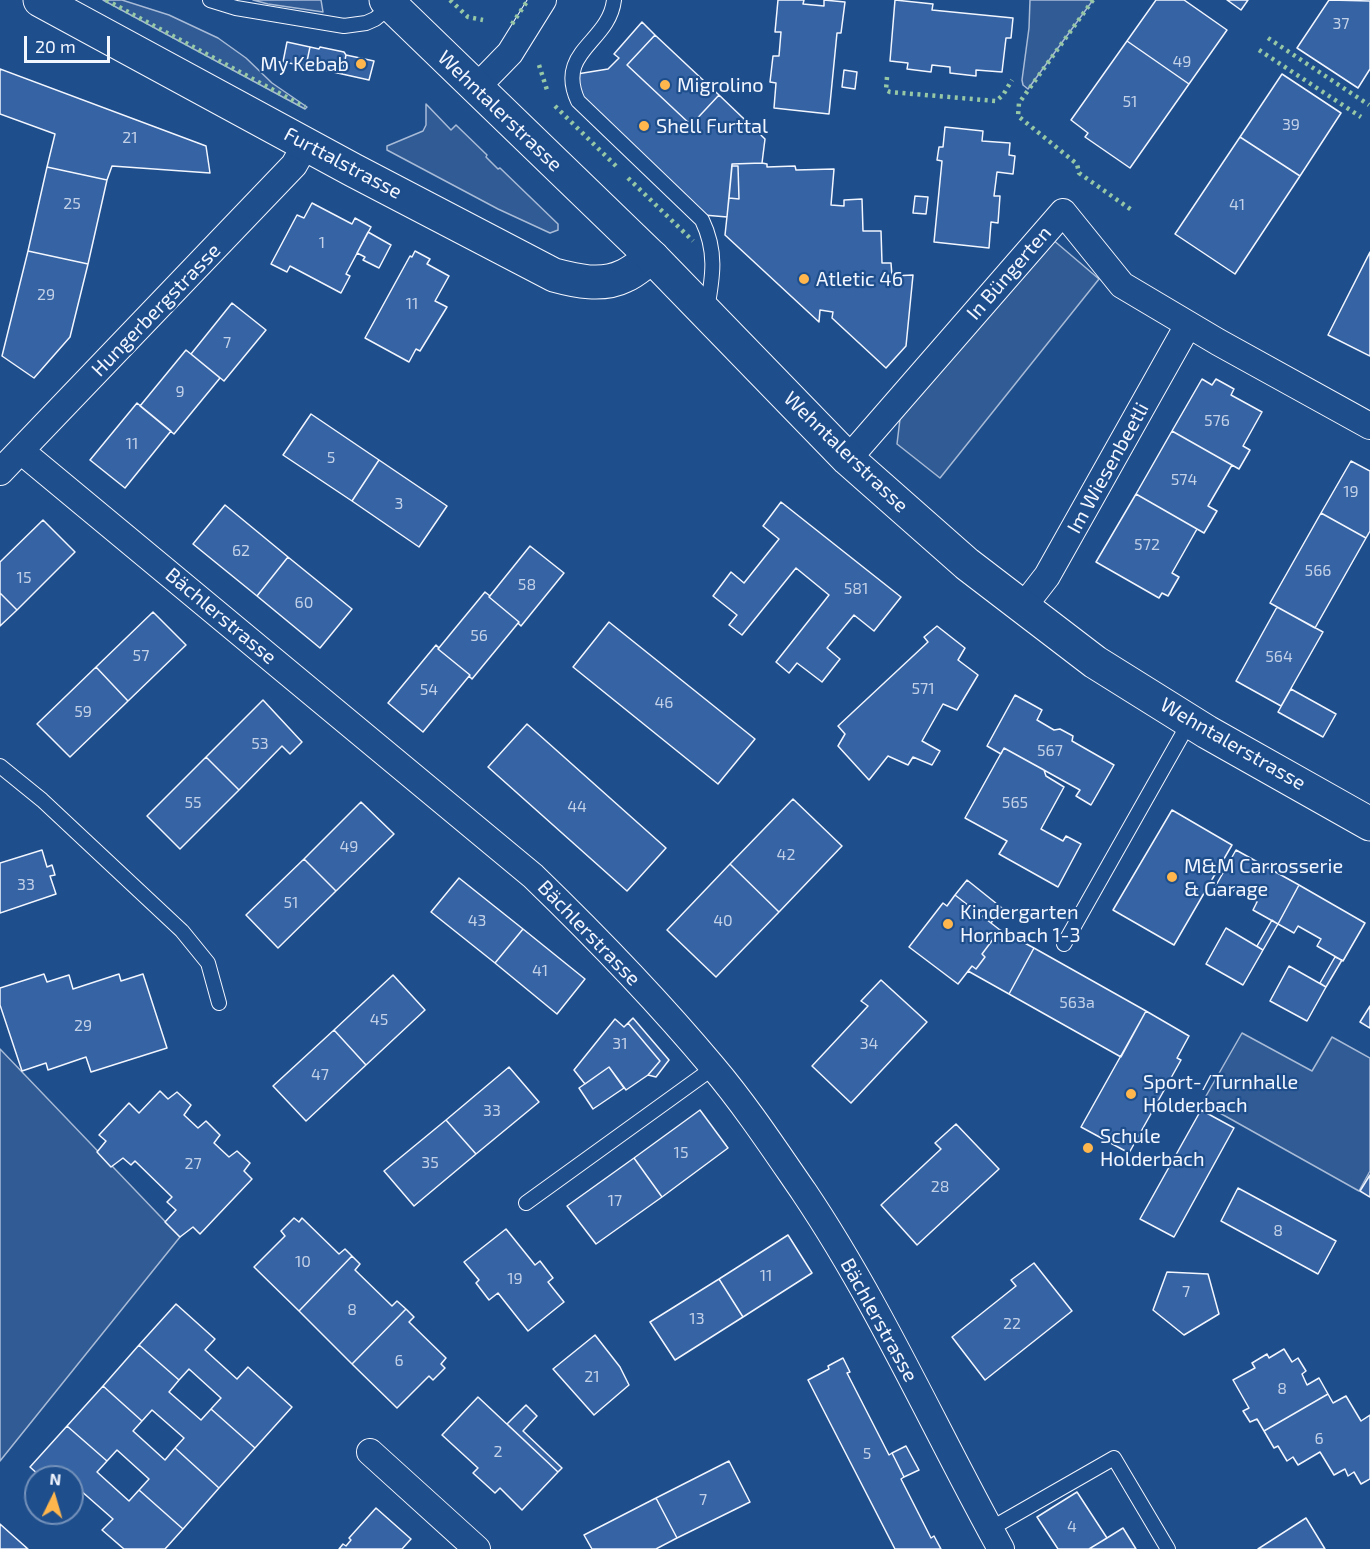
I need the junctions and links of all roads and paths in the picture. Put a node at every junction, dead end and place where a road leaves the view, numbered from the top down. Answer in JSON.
{"nodes":[{"id":1,"x":40,"y":0,"type":"edge"},
{"id":2,"x":210,"y":0,"type":"edge"},
{"id":3,"x":543,"y":0,"type":"edge"},
{"id":4,"x":614,"y":0,"type":"edge"},
{"id":5,"x":389,"y":3,"type":"edge"},
{"id":6,"x":476,"y":87,"type":"junction"},
{"id":7,"x":306,"y":144,"type":"junction"},
{"id":8,"x":652,"y":257,"type":"junction"},
{"id":9,"x":706,"y":313,"type":"junction"},
{"id":10,"x":1188,"y":325,"type":"junction"},
{"id":11,"x":1370,"y":426,"type":"edge"},
{"id":12,"x":21,"y":451,"type":"junction"},
{"id":13,"x":848,"y":459,"type":"junction"},
{"id":14,"x":0,"y":472,"type":"edge"},
{"id":15,"x":1023,"y":607,"type":"junction"},
{"id":16,"x":1190,"y":721,"type":"junction"},
{"id":17,"x":0,"y":766,"type":"edge"},
{"id":18,"x":1370,"y":824,"type":"edge"},
{"id":19,"x":1064,"y":944,"type":"dead end"},
{"id":20,"x":219,"y":1003,"type":"dead end"},
{"id":21,"x":713,"y":1068,"type":"junction"},
{"id":22,"x":526,"y":1203,"type":"dead end"},
{"id":23,"x":370,"y":1452,"type":"dead end"},
{"id":24,"x":996,"y":1539,"type":"edge"},
{"id":25,"x":477,"y":1549,"type":"edge"},
{"id":26,"x":1168,"y":1549,"type":"edge"}],
"edges":[{"from":1,"to":7,"type":"main road","name":"Furttalstrasse"},
{"from":2,"to":5,"type":"lane"},
{"from":3,"to":6,"type":"street"},
{"from":4,"to":9,"type":"lane"},
{"from":5,"to":6,"type":"main road","name":"Wehntalerstrasse"},
{"from":6,"to":8,"type":"main road","name":"Wehntalerstrasse"},
{"from":7,"to":8,"type":"main road","name":"Furttalstrasse"},
{"from":7,"to":12,"type":"street","name":"Hungerbergstrasse"},
{"from":8,"to":9,"type":"main road","name":"Wehntalerstrasse"},
{"from":9,"to":13,"type":"main road","name":"Wehntalerstrasse"},
{"from":10,"to":11,"type":"street","name":"In Büngerten"},
{"from":10,"to":13,"type":"street","name":"In Büngerten"},
{"from":10,"to":15,"type":"street","name":"Im Wiesenbeetli"},
{"from":12,"to":14,"type":"street","name":"Hungerbergstrasse"},
{"from":12,"to":21,"type":"street","name":"Bächlerstrasse"},
{"from":13,"to":15,"type":"main road","name":"Wehntalerstrasse"},
{"from":15,"to":16,"type":"main road","name":"Wehntalerstrasse"},
{"from":16,"to":18,"type":"main road","name":"Wehntalerstrasse"},
{"from":16,"to":19,"type":"lane"},
{"from":17,"to":20,"type":"lane"},
{"from":21,"to":22,"type":"lane"},
{"from":21,"to":24,"type":"street","name":"Bächlerstrasse"},
{"from":23,"to":25,"type":"street"},
{"from":24,"to":26,"type":"lane"}]}
